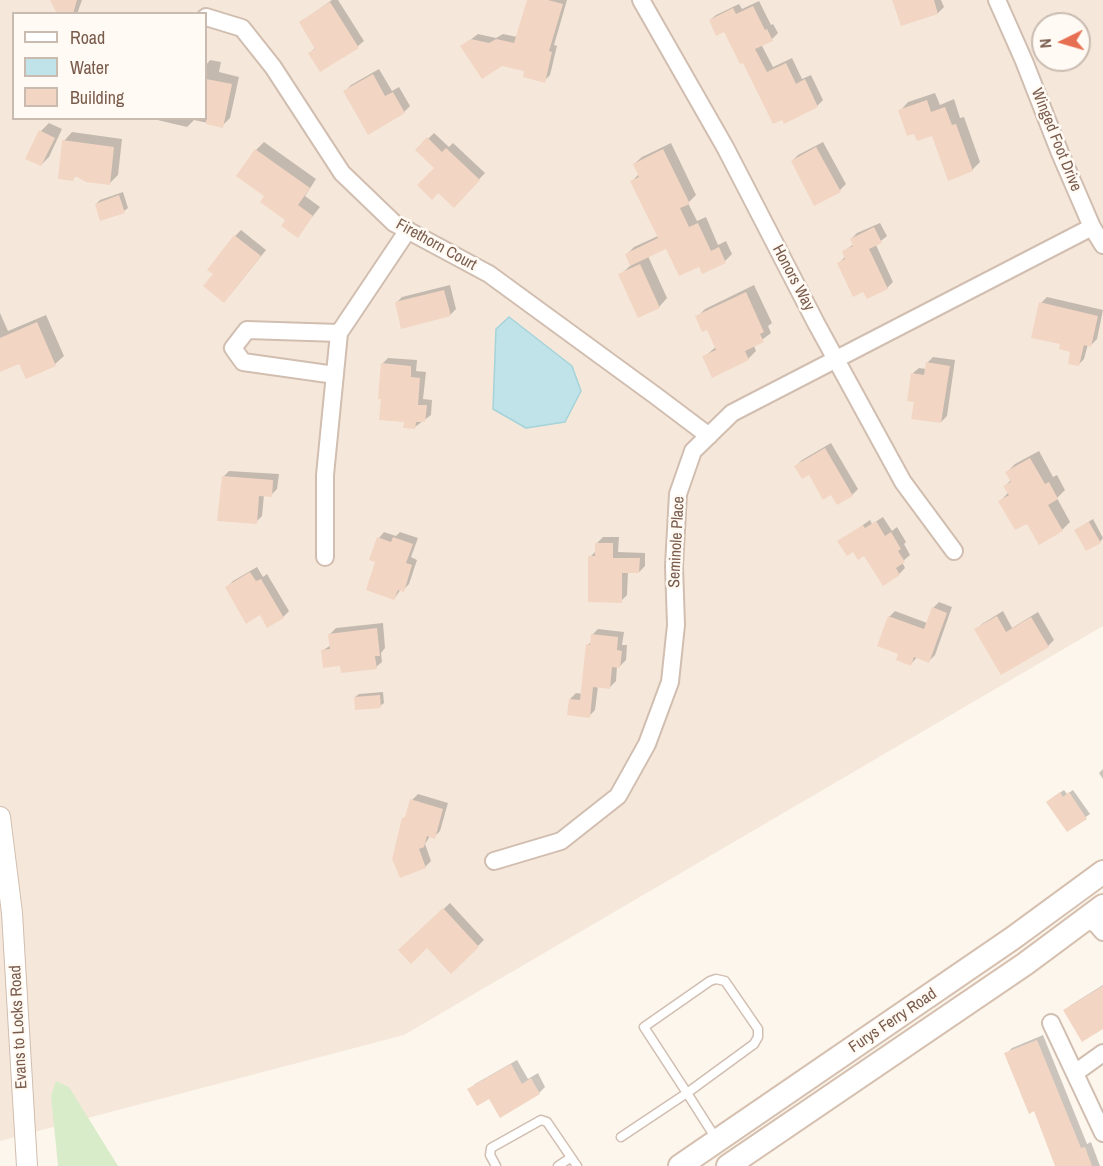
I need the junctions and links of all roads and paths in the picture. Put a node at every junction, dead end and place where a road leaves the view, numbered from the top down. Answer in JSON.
{"nodes":[{"id":1,"x":641,"y":0,"type":"edge"},
{"id":2,"x":998,"y":0,"type":"edge"},
{"id":3,"x":207,"y":17,"type":"edge"},
{"id":4,"x":1092,"y":227,"type":"junction"},
{"id":5,"x":408,"y":230,"type":"junction"},
{"id":6,"x":1103,"y":245,"type":"edge"},
{"id":7,"x":339,"y":333,"type":"junction"},
{"id":8,"x":835,"y":358,"type":"junction"},
{"id":9,"x":335,"y":375,"type":"junction"},
{"id":10,"x":709,"y":436,"type":"junction"},
{"id":11,"x":954,"y":551,"type":"dead end"},
{"id":12,"x":325,"y":557,"type":"dead end"},
{"id":13,"x":0,"y":817,"type":"edge"},
{"id":14,"x":494,"y":861,"type":"dead end"},
{"id":15,"x":1103,"y":872,"type":"edge"},
{"id":16,"x":1097,"y":919,"type":"edge"},
{"id":17,"x":1051,"y":1023,"type":"dead end"},
{"id":18,"x":1103,"y":1053,"type":"edge"},
{"id":19,"x":1074,"y":1073,"type":"junction"},
{"id":20,"x":687,"y":1093,"type":"junction"},
{"id":21,"x":1103,"y":1133,"type":"edge"},
{"id":22,"x":621,"y":1137,"type":"dead end"},
{"id":23,"x":718,"y":1140,"type":"junction"},
{"id":24,"x":570,"y":1158,"type":"junction"},
{"id":25,"x":27,"y":1166,"type":"edge"},
{"id":26,"x":495,"y":1166,"type":"edge"},
{"id":27,"x":558,"y":1166,"type":"edge"},
{"id":28,"x":577,"y":1166,"type":"edge"},
{"id":29,"x":680,"y":1166,"type":"edge"},
{"id":30,"x":728,"y":1166,"type":"edge"}],
"edges":[{"from":1,"to":8,"type":"street","name":"Honors Way"},
{"from":2,"to":4,"type":"street","name":"Winged Foot Drive"},
{"from":3,"to":5,"type":"street","name":"Firethorn Court"},
{"from":4,"to":6,"type":"street","name":"Winged Foot Drive"},
{"from":4,"to":8,"type":"street","name":"Seminole Place"},
{"from":5,"to":7,"type":"street"},
{"from":5,"to":10,"type":"street","name":"Firethorn Court"},
{"from":7,"to":9,"type":"street"},
{"from":7,"to":9,"type":"street"},
{"from":8,"to":10,"type":"street","name":"Seminole Place"},
{"from":8,"to":11,"type":"street","name":"Honors Way"},
{"from":9,"to":12,"type":"street"},
{"from":10,"to":14,"type":"street","name":"Seminole Place"},
{"from":13,"to":25,"type":"street","name":"Evans to Locks Road"},
{"from":15,"to":23,"type":"main road","name":"Furys Ferry Road"},
{"from":16,"to":30,"type":"main road","name":"Furys Ferry Road"},
{"from":17,"to":19,"type":"street"},
{"from":18,"to":19,"type":"street"},
{"from":19,"to":21,"type":"street"},
{"from":20,"to":20,"type":"lane"},
{"from":20,"to":22,"type":"lane"},
{"from":20,"to":23,"type":"lane"},
{"from":23,"to":29,"type":"main road","name":"Furys Ferry Road"},
{"from":24,"to":26,"type":"lane"},
{"from":24,"to":27,"type":"lane"},
{"from":24,"to":28,"type":"lane"}]}
